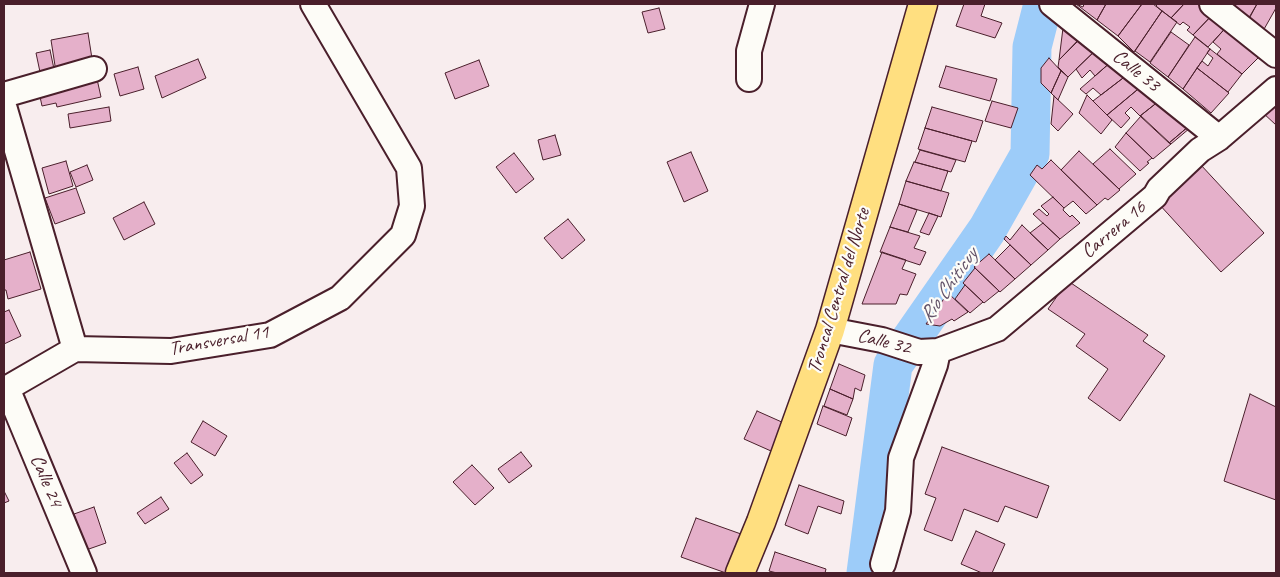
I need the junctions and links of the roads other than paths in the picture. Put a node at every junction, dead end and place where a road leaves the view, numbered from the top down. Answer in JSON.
{"nodes":[{"id":1,"x":314,"y":4,"type":"edge"},
{"id":2,"x":762,"y":4,"type":"edge"},
{"id":3,"x":923,"y":4,"type":"edge"},
{"id":4,"x":1052,"y":4,"type":"edge"},
{"id":5,"x":1212,"y":4,"type":"edge"},
{"id":6,"x":1276,"y":55,"type":"edge"},
{"id":7,"x":94,"y":69,"type":"dead end"},
{"id":8,"x":749,"y":80,"type":"dead end"},
{"id":9,"x":1276,"y":89,"type":"edge"},
{"id":10,"x":4,"y":95,"type":"edge"},
{"id":11,"x":4,"y":106,"type":"edge"},
{"id":12,"x":1219,"y":138,"type":"junction"},
{"id":13,"x":830,"y":330,"type":"junction"},
{"id":14,"x":75,"y":349,"type":"junction"},
{"id":15,"x":928,"y":352,"type":"junction"},
{"id":16,"x":5,"y":389,"type":"edge"},
{"id":17,"x":883,"y":564,"type":"dead end"},
{"id":18,"x":84,"y":573,"type":"edge"},
{"id":19,"x":740,"y":573,"type":"edge"}],
"edges":[{"from":1,"to":14,"type":"street","name":"Transversal 11"},
{"from":2,"to":8,"type":"street"},
{"from":3,"to":13,"type":"highway","name":"Troncal Central del Norte"},
{"from":4,"to":12,"type":"street","name":"Calle 33"},
{"from":5,"to":6,"type":"street"},
{"from":7,"to":10,"type":"street"},
{"from":9,"to":12,"type":"street","name":"Carrera 16"},
{"from":11,"to":14,"type":"street"},
{"from":12,"to":15,"type":"street","name":"Carrera 16"},
{"from":13,"to":15,"type":"street","name":"Calle 32"},
{"from":13,"to":19,"type":"highway","name":"Troncal Central del Norte"},
{"from":14,"to":16,"type":"street"},
{"from":15,"to":17,"type":"street"},
{"from":16,"to":18,"type":"street","name":"Calle 24"}]}
